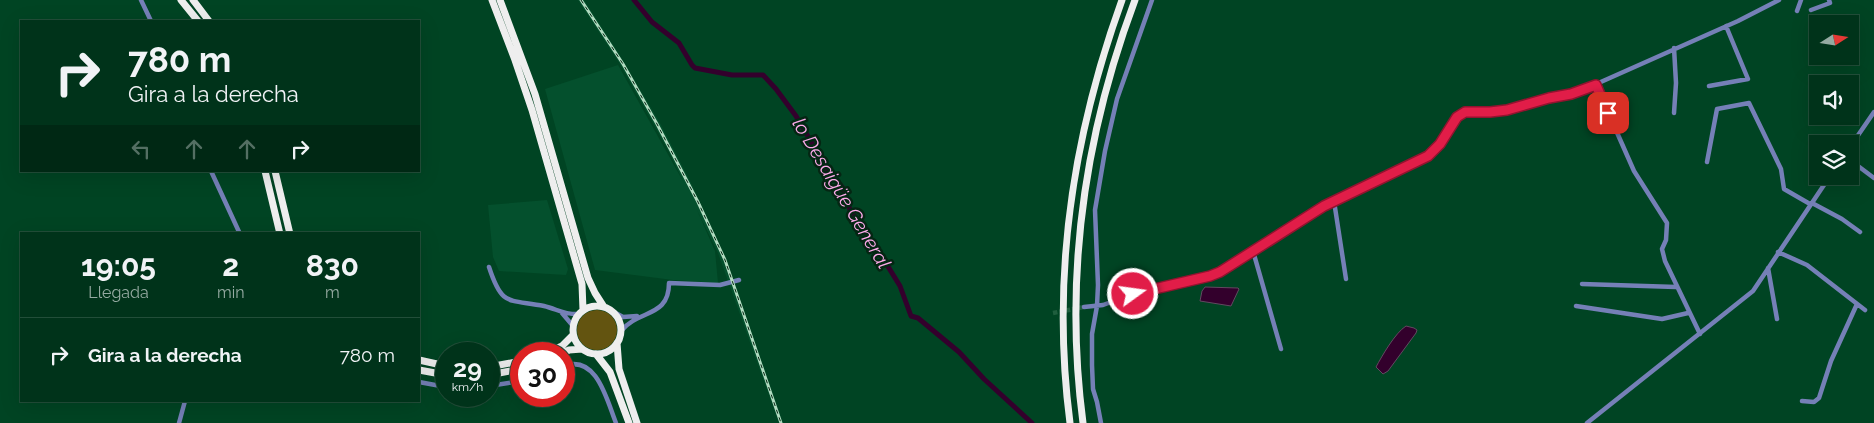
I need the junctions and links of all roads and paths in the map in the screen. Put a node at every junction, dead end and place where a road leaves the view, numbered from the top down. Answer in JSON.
{"nodes":[{"id":1,"x":141,"y":0,"type":"edge"},
{"id":2,"x":181,"y":0,"type":"edge"},
{"id":3,"x":193,"y":0,"type":"edge"},
{"id":4,"x":492,"y":0,"type":"edge"},
{"id":5,"x":500,"y":0,"type":"edge"},
{"id":6,"x":1122,"y":0,"type":"edge"},
{"id":7,"x":1135,"y":0,"type":"edge"},
{"id":8,"x":1152,"y":0,"type":"edge"},
{"id":9,"x":1779,"y":0,"type":"edge"},
{"id":10,"x":1801,"y":0,"type":"edge"},
{"id":11,"x":1829,"y":0,"type":"edge"},
{"id":12,"x":1811,"y":10,"type":"dead end"},
{"id":13,"x":1797,"y":11,"type":"dead end"},
{"id":14,"x":151,"y":20,"type":"edge"},
{"id":15,"x":197,"y":20,"type":"edge"},
{"id":16,"x":208,"y":20,"type":"edge"},
{"id":17,"x":1726,"y":26,"type":"junction"},
{"id":18,"x":1674,"y":48,"type":"junction"},
{"id":19,"x":1596,"y":85,"type":"junction"},
{"id":20,"x":1709,"y":86,"type":"dead end"},
{"id":21,"x":1874,"y":112,"type":"edge"},
{"id":22,"x":1674,"y":113,"type":"dead end"},
{"id":23,"x":1858,"y":135,"type":"edge"},
{"id":24,"x":1707,"y":162,"type":"dead end"},
{"id":25,"x":1859,"y":167,"type":"edge"},
{"id":26,"x":212,"y":172,"type":"edge"},
{"id":27,"x":265,"y":172,"type":"edge"},
{"id":28,"x":275,"y":172,"type":"edge"},
{"id":29,"x":1874,"y":178,"type":"edge"},
{"id":30,"x":1824,"y":185,"type":"edge"},
{"id":31,"x":1334,"y":201,"type":"junction"},
{"id":32,"x":1811,"y":204,"type":"junction"},
{"id":33,"x":239,"y":232,"type":"edge"},
{"id":34,"x":280,"y":232,"type":"edge"},
{"id":35,"x":290,"y":232,"type":"edge"},
{"id":36,"x":1860,"y":232,"type":"dead end"},
{"id":37,"x":1253,"y":251,"type":"junction"},
{"id":38,"x":1778,"y":252,"type":"junction"},
{"id":39,"x":489,"y":267,"type":"dead end"},
{"id":40,"x":1768,"y":268,"type":"junction"},
{"id":41,"x":1346,"y":279,"type":"dead end"},
{"id":42,"x":739,"y":280,"type":"dead end"},
{"id":43,"x":1582,"y":284,"type":"dead end"},
{"id":44,"x":1676,"y":286,"type":"junction"},
{"id":45,"x":1857,"y":304,"type":"junction"},
{"id":46,"x":1097,"y":306,"type":"junction"},
{"id":47,"x":1576,"y":306,"type":"dead end"},
{"id":48,"x":604,"y":307,"type":"junction"},
{"id":49,"x":1084,"y":307,"type":"tunnel mouth"},
{"id":50,"x":1866,"y":310,"type":"dead end"},
{"id":51,"x":612,"y":311,"type":"junction"},
{"id":52,"x":581,"y":312,"type":"junction"},
{"id":53,"x":562,"y":313,"type":"junction"},
{"id":54,"x":1688,"y":313,"type":"junction"},
{"id":55,"x":638,"y":316,"type":"junction"},
{"id":56,"x":1777,"y":319,"type":"dead end"},
{"id":57,"x":573,"y":326,"type":"junction"},
{"id":58,"x":621,"y":331,"type":"junction"},
{"id":59,"x":1700,"y":334,"type":"junction"},
{"id":60,"x":573,"y":335,"type":"junction"},
{"id":61,"x":566,"y":342,"type":"edge"},
{"id":62,"x":617,"y":343,"type":"junction"},
{"id":63,"x":582,"y":348,"type":"junction"},
{"id":64,"x":575,"y":349,"type":"edge"},
{"id":65,"x":1281,"y":349,"type":"dead end"},
{"id":66,"x":596,"y":354,"type":"junction"},
{"id":67,"x":420,"y":360,"type":"edge"},
{"id":68,"x":435,"y":364,"type":"edge"},
{"id":69,"x":575,"y":365,"type":"edge"},
{"id":70,"x":420,"y":370,"type":"edge"},
{"id":71,"x":435,"y":373,"type":"edge"},
{"id":72,"x":420,"y":382,"type":"edge"},
{"id":73,"x":435,"y":385,"type":"edge"},
{"id":74,"x":1802,"y":400,"type":"dead end"},
{"id":75,"x":185,"y":402,"type":"edge"},
{"id":76,"x":178,"y":423,"type":"edge"},
{"id":77,"x":616,"y":423,"type":"edge"},
{"id":78,"x":629,"y":423,"type":"edge"},
{"id":79,"x":638,"y":423,"type":"edge"},
{"id":80,"x":1070,"y":423,"type":"edge"},
{"id":81,"x":1083,"y":423,"type":"edge"},
{"id":82,"x":1101,"y":423,"type":"edge"},
{"id":83,"x":1588,"y":423,"type":"edge"}],
"edges":[{"from":1,"to":14,"type":"street"},
{"from":2,"to":15,"type":"highway"},
{"from":3,"to":16,"type":"highway"},
{"from":4,"to":52,"type":"highway"},
{"from":5,"to":48,"type":"highway"},
{"from":6,"to":80,"type":"highway"},
{"from":7,"to":81,"type":"highway"},
{"from":8,"to":46,"type":"street"},
{"from":9,"to":17,"type":"street"},
{"from":10,"to":13,"type":"street"},
{"from":11,"to":12,"type":"street"},
{"from":17,"to":18,"type":"street"},
{"from":17,"to":20,"type":"street"},
{"from":18,"to":19,"type":"street"},
{"from":18,"to":22,"type":"street"},
{"from":19,"to":31,"type":"street"},
{"from":19,"to":44,"type":"street"},
{"from":21,"to":23,"type":"street"},
{"from":24,"to":32,"type":"street"},
{"from":25,"to":29,"type":"street"},
{"from":26,"to":33,"type":"street"},
{"from":27,"to":34,"type":"highway"},
{"from":28,"to":35,"type":"highway"},
{"from":30,"to":32,"type":"street"},
{"from":31,"to":37,"type":"street"},
{"from":31,"to":41,"type":"street"},
{"from":32,"to":36,"type":"street"},
{"from":32,"to":38,"type":"street"},
{"from":37,"to":46,"type":"street"},
{"from":37,"to":65,"type":"street"},
{"from":38,"to":40,"type":"street"},
{"from":38,"to":45,"type":"street"},
{"from":39,"to":53,"type":"street"},
{"from":40,"to":56,"type":"street"},
{"from":40,"to":59,"type":"street"},
{"from":42,"to":55,"type":"street"},
{"from":43,"to":44,"type":"street"},
{"from":44,"to":54,"type":"street"},
{"from":45,"to":50,"type":"street"},
{"from":45,"to":74,"type":"street"},
{"from":46,"to":49,"type":"street"},
{"from":46,"to":82,"type":"street"},
{"from":47,"to":54,"type":"street"},
{"from":48,"to":51,"type":"highway"},
{"from":48,"to":52,"type":"highway"},
{"from":51,"to":55,"type":"street"},
{"from":51,"to":58,"type":"highway"},
{"from":52,"to":53,"type":"street"},
{"from":52,"to":57,"type":"highway"},
{"from":53,"to":57,"type":"street"},
{"from":54,"to":59,"type":"street"},
{"from":55,"to":58,"type":"street"},
{"from":57,"to":60,"type":"highway"},
{"from":58,"to":62,"type":"highway"},
{"from":59,"to":83,"type":"street"},
{"from":60,"to":61,"type":"highway"},
{"from":60,"to":63,"type":"highway"},
{"from":62,"to":66,"type":"highway"},
{"from":62,"to":79,"type":"highway"},
{"from":63,"to":64,"type":"highway"},
{"from":63,"to":66,"type":"highway"},
{"from":66,"to":78,"type":"highway"},
{"from":67,"to":68,"type":"highway"},
{"from":69,"to":77,"type":"street"},
{"from":70,"to":71,"type":"highway"},
{"from":72,"to":73,"type":"street"},
{"from":75,"to":76,"type":"street"}]}
